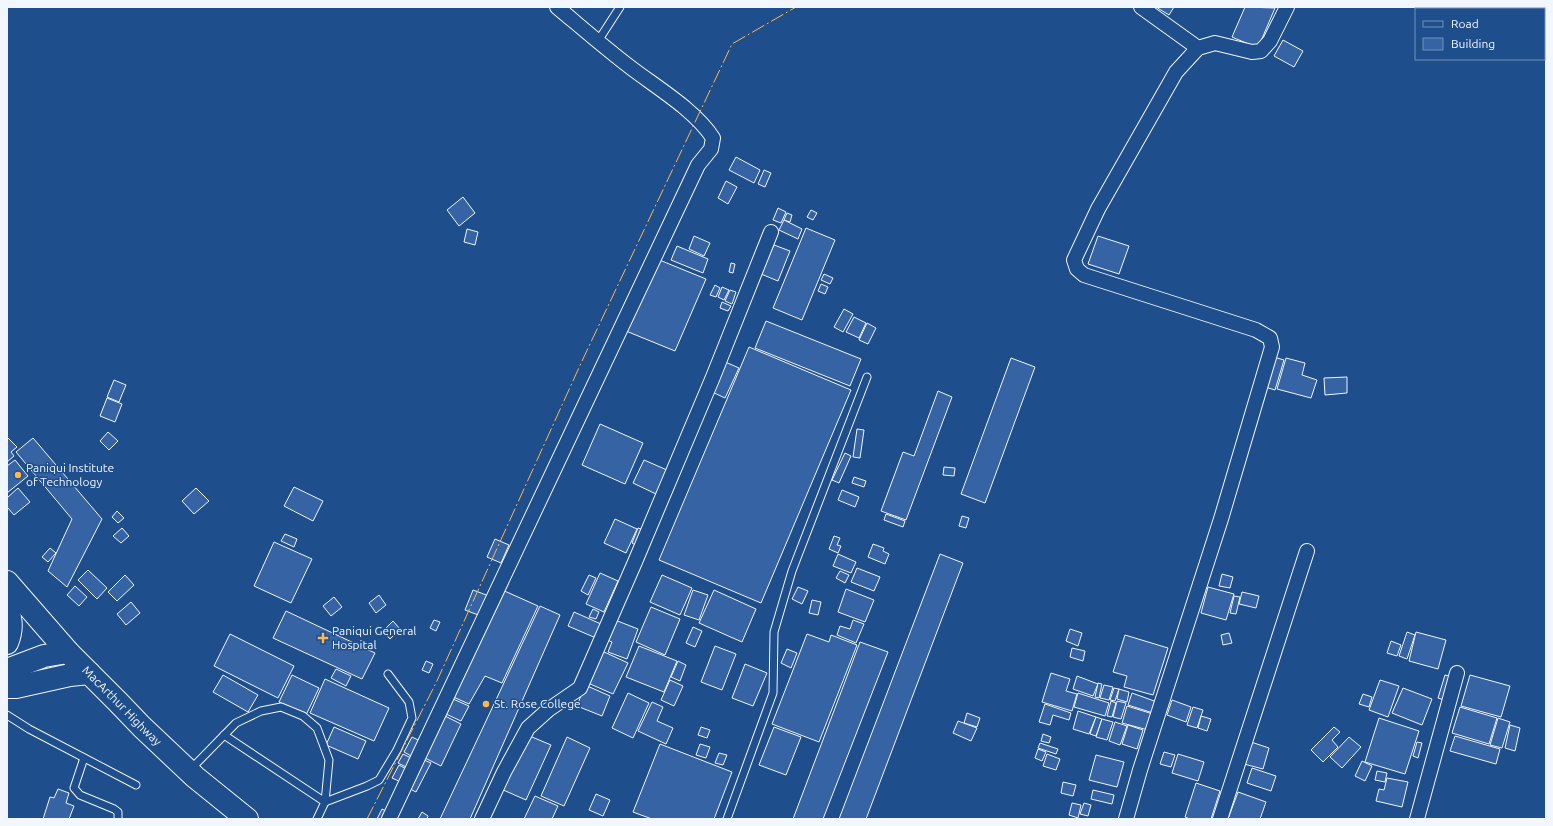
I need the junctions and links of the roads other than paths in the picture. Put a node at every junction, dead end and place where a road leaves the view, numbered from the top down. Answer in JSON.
{"nodes":[{"id":1,"x":557,"y":7,"type":"edge"},
{"id":2,"x":620,"y":7,"type":"edge"},
{"id":3,"x":1141,"y":7,"type":"edge"},
{"id":4,"x":1286,"y":7,"type":"edge"},
{"id":5,"x":598,"y":41,"type":"junction"},
{"id":6,"x":1198,"y":48,"type":"junction"},
{"id":7,"x":771,"y":232,"type":"dead end"},
{"id":8,"x":867,"y":377,"type":"dead end"},
{"id":9,"x":1307,"y":552,"type":"dead end"},
{"id":10,"x":7,"y":582,"type":"edge"},
{"id":11,"x":7,"y":605,"type":"edge"},
{"id":12,"x":7,"y":643,"type":"edge"},
{"id":13,"x":68,"y":652,"type":"junction"},
{"id":14,"x":7,"y":670,"type":"edge"},
{"id":15,"x":89,"y":673,"type":"junction"},
{"id":16,"x":1457,"y":673,"type":"dead end"},
{"id":17,"x":388,"y":674,"type":"dead end"},
{"id":18,"x":7,"y":687,"type":"edge"},
{"id":19,"x":7,"y":715,"type":"edge"},
{"id":20,"x":224,"y":735,"type":"junction"},
{"id":21,"x":84,"y":758,"type":"junction"},
{"id":22,"x":189,"y":771,"type":"junction"},
{"id":23,"x":136,"y":785,"type":"dead end"},
{"id":24,"x":325,"y":802,"type":"junction"},
{"id":25,"x":120,"y":818,"type":"edge"},
{"id":26,"x":247,"y":819,"type":"edge"},
{"id":27,"x":317,"y":819,"type":"edge"},
{"id":28,"x":390,"y":819,"type":"edge"},
{"id":29,"x":482,"y":819,"type":"edge"},
{"id":30,"x":726,"y":819,"type":"edge"},
{"id":31,"x":1126,"y":819,"type":"edge"},
{"id":32,"x":1220,"y":819,"type":"edge"},
{"id":33,"x":1417,"y":819,"type":"edge"}],
"edges":[{"from":1,"to":5,"type":"street"},
{"from":2,"to":5,"type":"lane"},
{"from":3,"to":6,"type":"street"},
{"from":4,"to":6,"type":"street"},
{"from":5,"to":28,"type":"street"},
{"from":6,"to":31,"type":"street"},
{"from":7,"to":29,"type":"street"},
{"from":8,"to":30,"type":"lane"},
{"from":9,"to":32,"type":"street"},
{"from":10,"to":13,"type":"main road","name":"MacArthur Highway"},
{"from":11,"to":12,"type":"main road"},
{"from":13,"to":14,"type":"main road"},
{"from":13,"to":15,"type":"main road","name":"MacArthur Highway"},
{"from":15,"to":18,"type":"main road"},
{"from":15,"to":22,"type":"main road","name":"MacArthur Highway"},
{"from":16,"to":33,"type":"street"},
{"from":17,"to":24,"type":"lane"},
{"from":19,"to":21,"type":"lane"},
{"from":20,"to":22,"type":"lane"},
{"from":20,"to":24,"type":"lane"},
{"from":20,"to":24,"type":"lane"},
{"from":21,"to":23,"type":"lane"},
{"from":21,"to":25,"type":"lane"},
{"from":22,"to":26,"type":"main road","name":"MacArthur Highway"},
{"from":24,"to":27,"type":"lane"}]}
